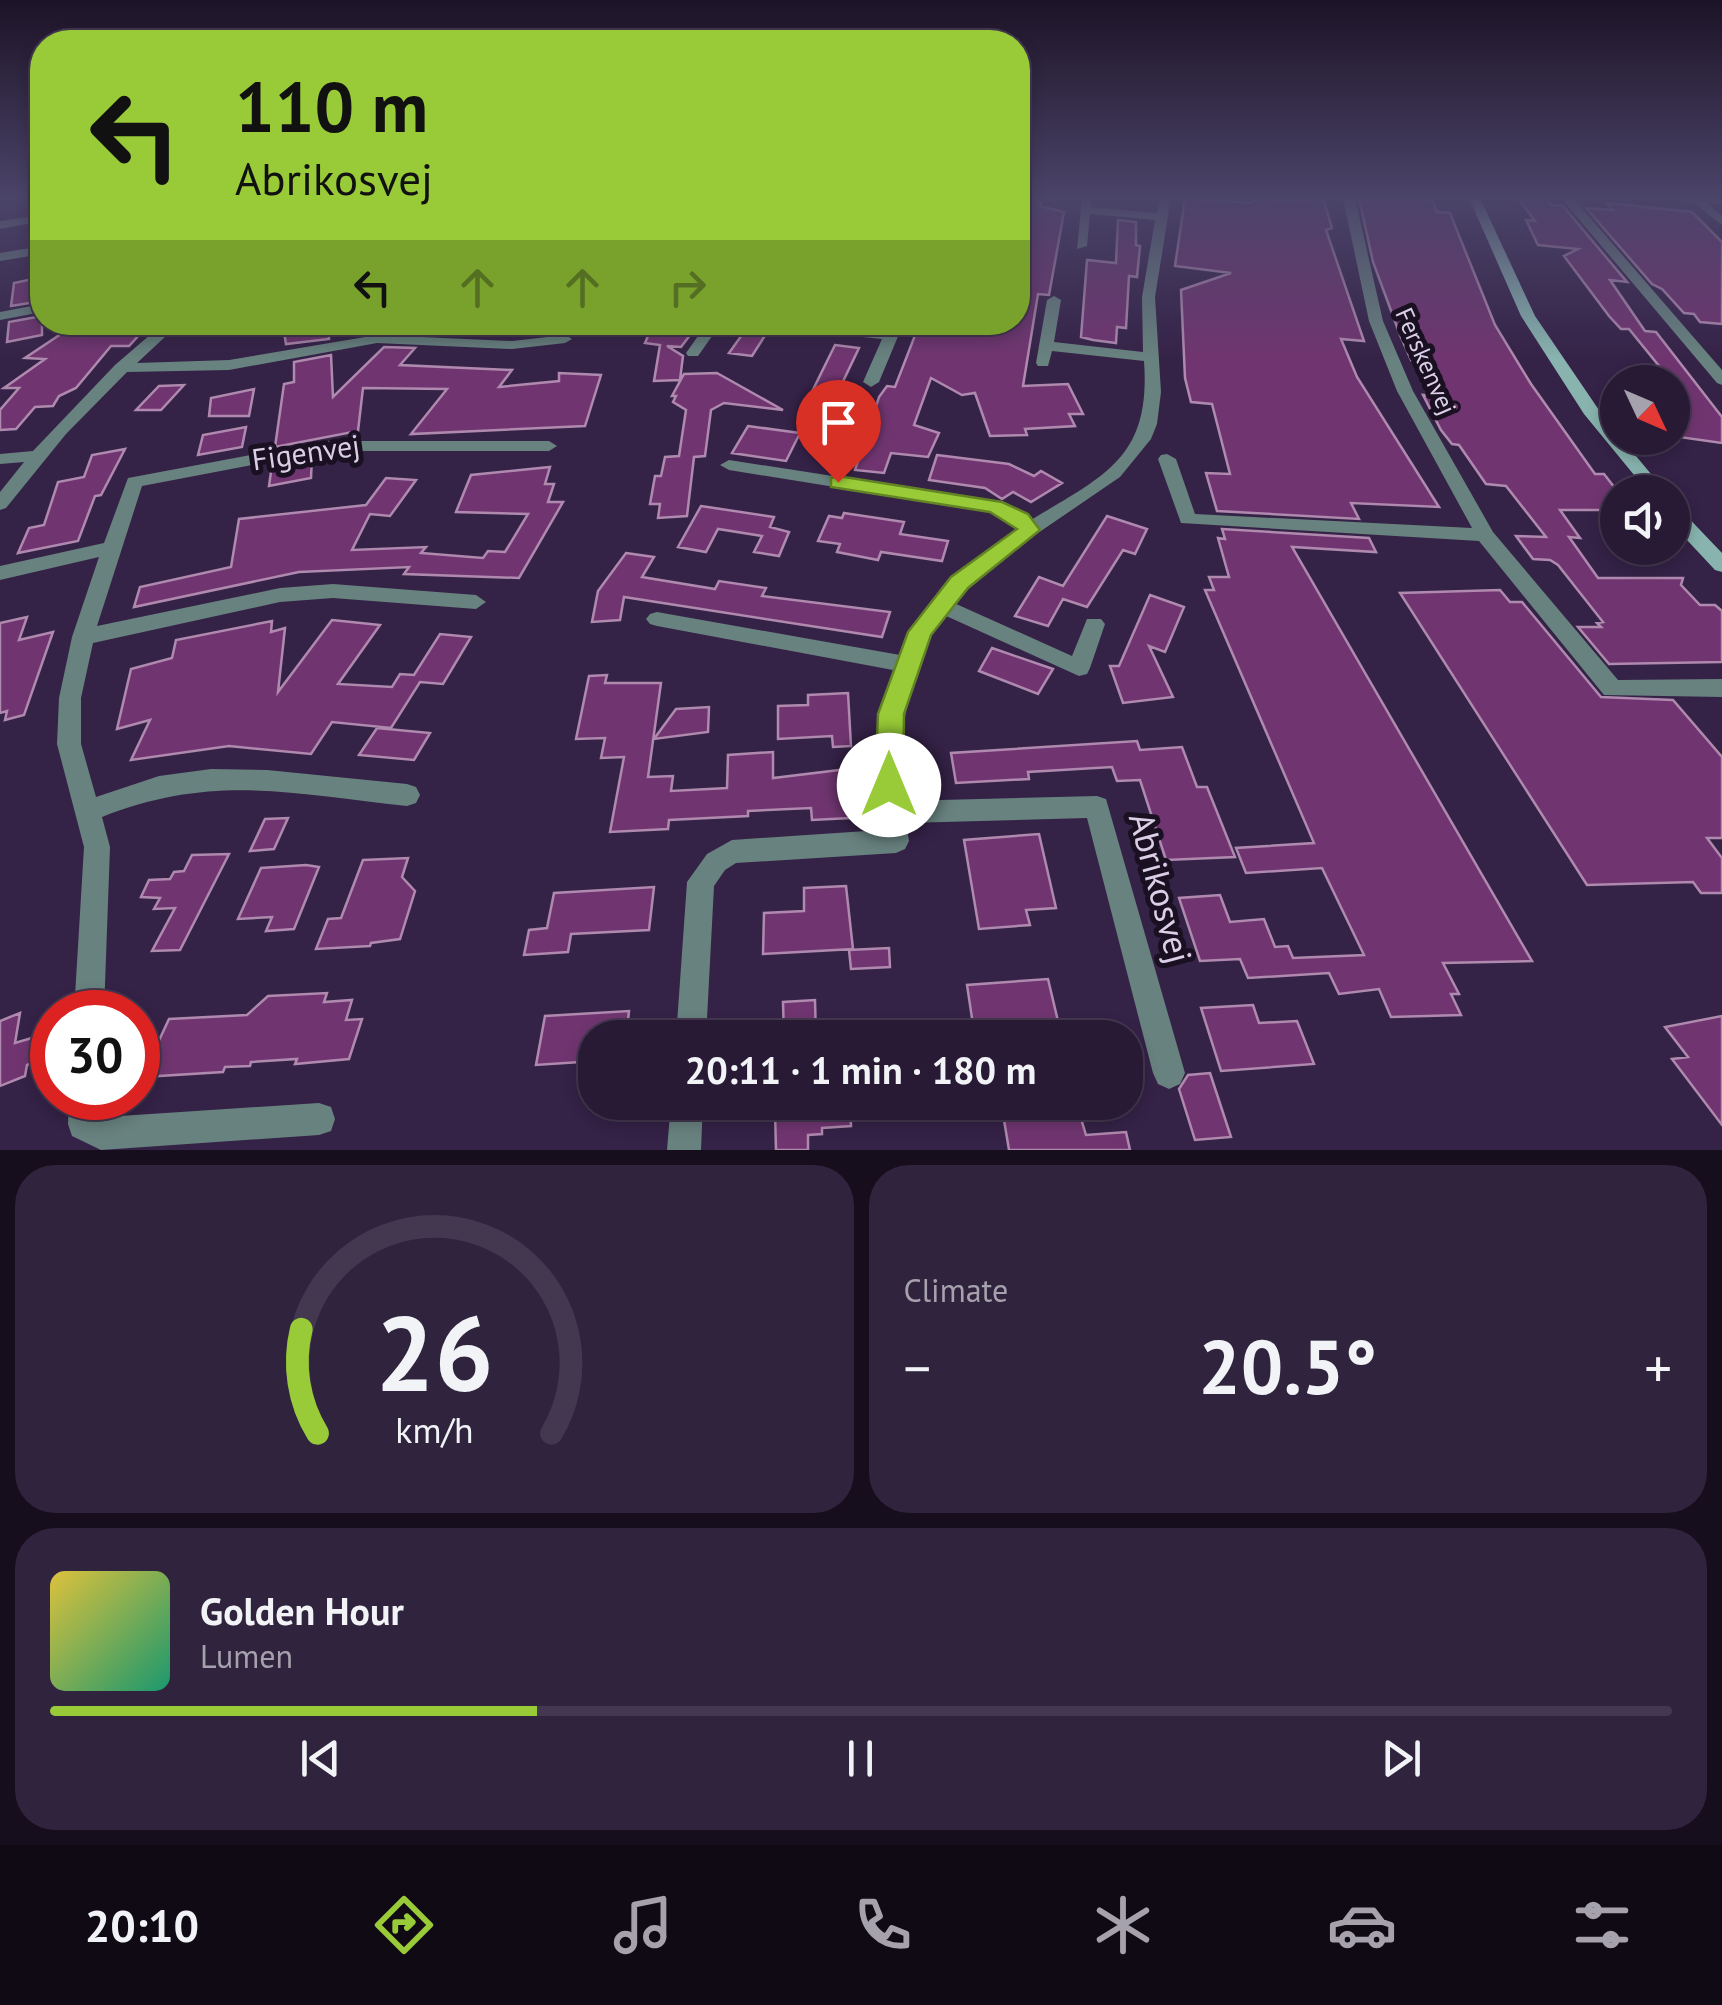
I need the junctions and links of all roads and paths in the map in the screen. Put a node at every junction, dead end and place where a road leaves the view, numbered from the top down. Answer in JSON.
{"nodes":[{"id":1,"x":30,"y":252,"type":"edge"},
{"id":2,"x":1157,"y":252,"type":"edge"},
{"id":3,"x":1360,"y":252,"type":"edge"},
{"id":4,"x":1499,"y":252,"type":"edge"},
{"id":5,"x":1613,"y":252,"type":"edge"},
{"id":6,"x":0,"y":258,"type":"edge"},
{"id":7,"x":1054,"y":300,"type":"dead end"},
{"id":8,"x":30,"y":310,"type":"edge"},
{"id":9,"x":0,"y":316,"type":"edge"},
{"id":10,"x":159,"y":335,"type":"edge"},
{"id":11,"x":705,"y":335,"type":"edge"},
{"id":12,"x":892,"y":335,"type":"edge"},
{"id":13,"x":565,"y":338,"type":"dead end"},
{"id":14,"x":693,"y":353,"type":"dead end"},
{"id":15,"x":1150,"y":358,"type":"junction"},
{"id":16,"x":120,"y":368,"type":"junction"},
{"id":17,"x":1722,"y":380,"type":"edge"},
{"id":18,"x":871,"y":382,"type":"dead end"},
{"id":19,"x":549,"y":446,"type":"dead end"},
{"id":20,"x":35,"y":456,"type":"junction"},
{"id":21,"x":0,"y":459,"type":"edge"},
{"id":22,"x":1167,"y":459,"type":"dead end"},
{"id":23,"x":728,"y":466,"type":"dead end"},
{"id":24,"x":1642,"y":475,"type":"edge"},
{"id":25,"x":0,"y":504,"type":"edge"},
{"id":26,"x":1029,"y":530,"type":"junction"},
{"id":27,"x":1690,"y":531,"type":"edge"},
{"id":28,"x":1485,"y":536,"type":"junction"},
{"id":29,"x":112,"y":548,"type":"junction"},
{"id":30,"x":1722,"y":564,"type":"edge"},
{"id":31,"x":0,"y":573,"type":"edge"},
{"id":32,"x":476,"y":602,"type":"dead end"},
{"id":33,"x":939,"y":604,"type":"junction"},
{"id":34,"x":657,"y":619,"type":"dead end"},
{"id":35,"x":1094,"y":624,"type":"dead end"},
{"id":36,"x":83,"y":637,"type":"junction"},
{"id":37,"x":906,"y":664,"type":"junction"},
{"id":38,"x":1722,"y":688,"type":"edge"},
{"id":39,"x":407,"y":795,"type":"dead end"},
{"id":40,"x":88,"y":811,"type":"junction"},
{"id":41,"x":890,"y":812,"type":"junction"},
{"id":42,"x":91,"y":990,"type":"edge"},
{"id":43,"x":692,"y":1020,"type":"edge"},
{"id":44,"x":1169,"y":1073,"type":"dead end"},
{"id":45,"x":319,"y":1119,"type":"dead end"},
{"id":46,"x":84,"y":1120,"type":"edge"},
{"id":47,"x":686,"y":1120,"type":"edge"},
{"id":48,"x":684,"y":1150,"type":"edge"}],
"edges":[{"from":1,"to":6,"type":"street"},
{"from":2,"to":15,"type":"street"},
{"from":3,"to":28,"type":"street","name":"Ferskenvej"},
{"from":4,"to":24,"type":"street"},
{"from":5,"to":17,"type":"street"},
{"from":7,"to":15,"type":"street"},
{"from":8,"to":9,"type":"street"},
{"from":10,"to":16,"type":"street"},
{"from":11,"to":14,"type":"street"},
{"from":12,"to":18,"type":"street"},
{"from":13,"to":16,"type":"street"},
{"from":15,"to":26,"type":"street"},
{"from":16,"to":20,"type":"street"},
{"from":19,"to":29,"type":"street","name":"Figenvej"},
{"from":20,"to":21,"type":"street"},
{"from":20,"to":25,"type":"street"},
{"from":22,"to":28,"type":"street"},
{"from":23,"to":26,"type":"street"},
{"from":26,"to":33,"type":"street"},
{"from":27,"to":30,"type":"street"},
{"from":28,"to":38,"type":"street","name":"Ferskenvej"},
{"from":29,"to":31,"type":"street"},
{"from":29,"to":36,"type":"street","name":"Figenvej"},
{"from":32,"to":36,"type":"street"},
{"from":33,"to":35,"type":"street"},
{"from":33,"to":37,"type":"street"},
{"from":34,"to":37,"type":"street"},
{"from":36,"to":40,"type":"street","name":"Figenvej"},
{"from":37,"to":41,"type":"street"},
{"from":39,"to":40,"type":"street"},
{"from":40,"to":42,"type":"street","name":"Figenvej"},
{"from":41,"to":43,"type":"street"},
{"from":41,"to":44,"type":"street","name":"Abrikosvej"},
{"from":45,"to":46,"type":"street"},
{"from":47,"to":48,"type":"street"}]}
